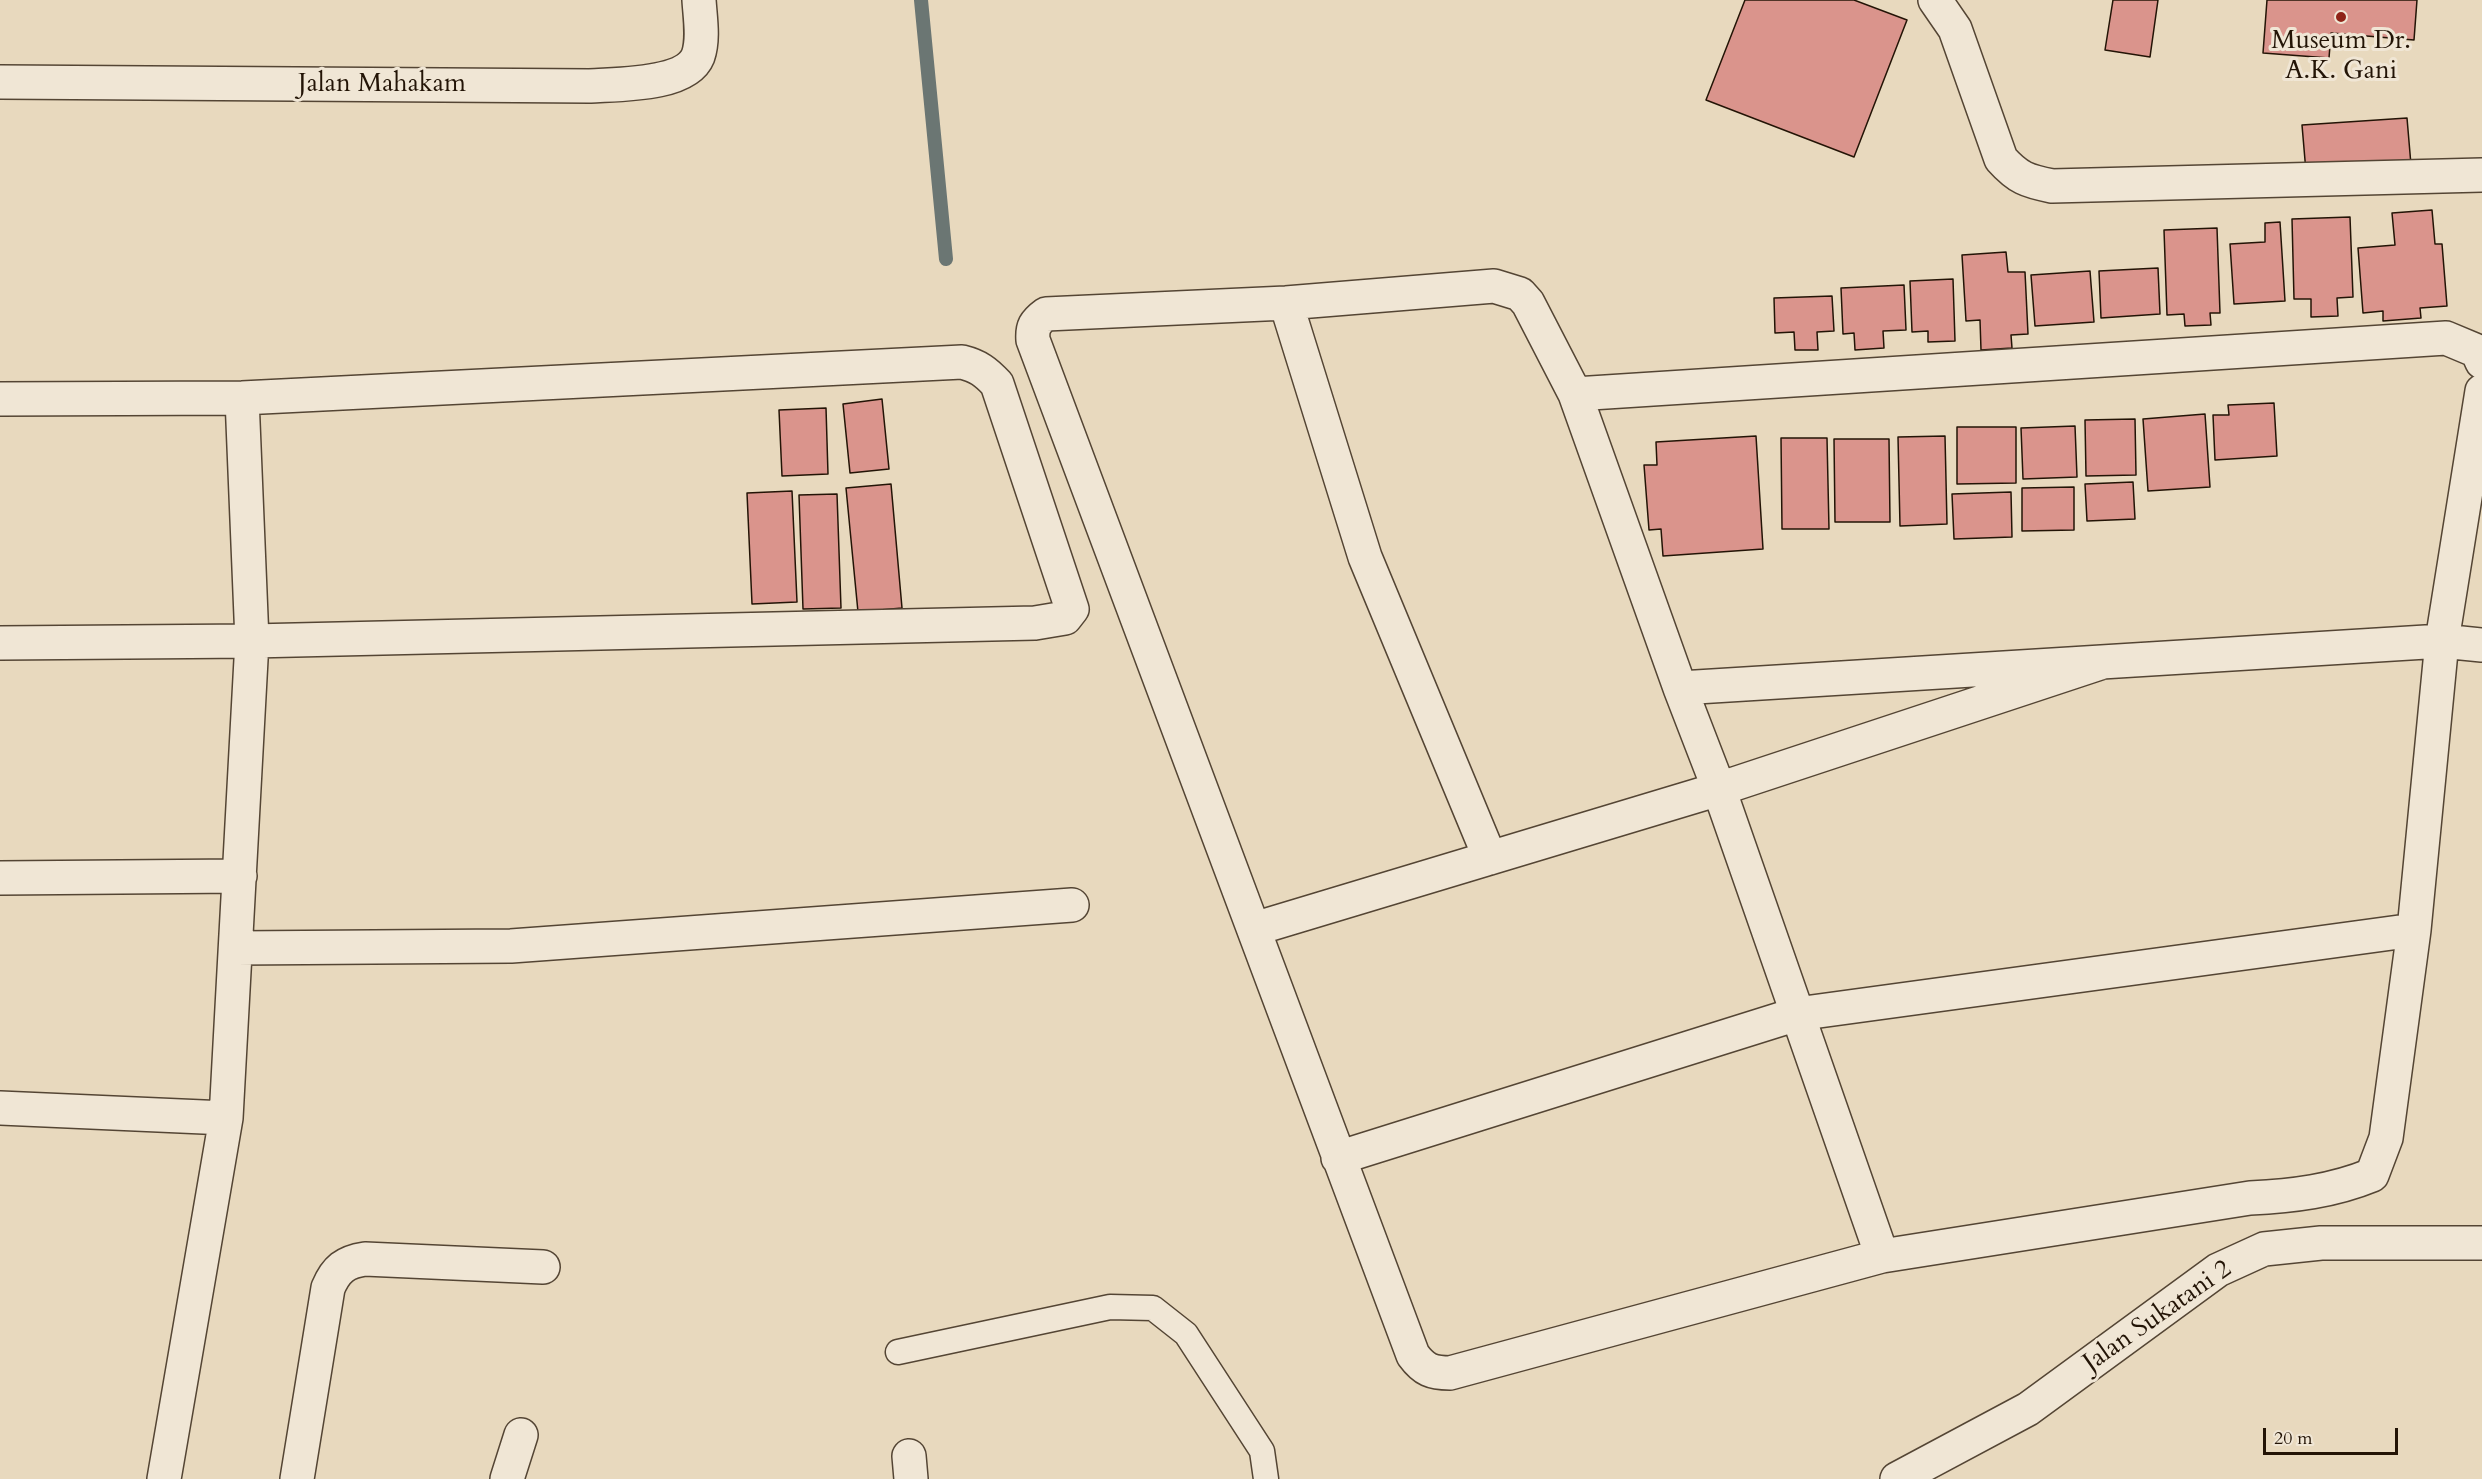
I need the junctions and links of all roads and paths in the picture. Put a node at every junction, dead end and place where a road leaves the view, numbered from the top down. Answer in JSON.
{"nodes":[{"id":1,"x":699,"y":0,"type":"edge"},
{"id":2,"x":1935,"y":0,"type":"edge"},
{"id":3,"x":0,"y":82,"type":"edge"},
{"id":4,"x":2482,"y":175,"type":"edge"},
{"id":5,"x":1286,"y":303,"type":"junction"},
{"id":6,"x":2482,"y":362,"type":"edge"},
{"id":7,"x":2482,"y":391,"type":"edge"},
{"id":8,"x":1575,"y":394,"type":"junction"},
{"id":9,"x":242,"y":398,"type":"junction"},
{"id":10,"x":0,"y":399,"type":"edge"},
{"id":11,"x":252,"y":641,"type":"junction"},
{"id":12,"x":2442,"y":641,"type":"junction"},
{"id":13,"x":0,"y":643,"type":"edge"},
{"id":14,"x":2482,"y":645,"type":"edge"},
{"id":15,"x":2103,"y":662,"type":"junction"},
{"id":16,"x":1680,"y":688,"type":"junction"},
{"id":17,"x":1719,"y":789,"type":"junction"},
{"id":18,"x":1490,"y":858,"type":"junction"},
{"id":19,"x":240,"y":876,"type":"junction"},
{"id":20,"x":0,"y":878,"type":"edge"},
{"id":21,"x":1072,"y":905,"type":"dead end"},
{"id":22,"x":1254,"y":929,"type":"junction"},
{"id":23,"x":2414,"y":930,"type":"junction"},
{"id":24,"x":236,"y":948,"type":"junction"},
{"id":25,"x":1797,"y":1014,"type":"junction"},
{"id":26,"x":0,"y":1108,"type":"edge"},
{"id":27,"x":226,"y":1118,"type":"junction"},
{"id":28,"x":1338,"y":1158,"type":"junction"},
{"id":29,"x":2482,"y":1243,"type":"edge"},
{"id":30,"x":1882,"y":1256,"type":"junction"},
{"id":31,"x":543,"y":1267,"type":"dead end"},
{"id":32,"x":898,"y":1352,"type":"dead end"},
{"id":33,"x":521,"y":1435,"type":"dead end"},
{"id":34,"x":164,"y":1479,"type":"edge"},
{"id":35,"x":297,"y":1479,"type":"edge"},
{"id":36,"x":507,"y":1479,"type":"edge"},
{"id":37,"x":1266,"y":1479,"type":"edge"},
{"id":38,"x":1897,"y":1479,"type":"edge"}],
"edges":[{"from":1,"to":3,"type":"street","name":"Jalan Mahakam"},
{"from":2,"to":4,"type":"street"},
{"from":5,"to":8,"type":"street"},
{"from":5,"to":18,"type":"street"},
{"from":5,"to":22,"type":"street"},
{"from":6,"to":8,"type":"street"},
{"from":7,"to":12,"type":"street"},
{"from":8,"to":16,"type":"street"},
{"from":9,"to":10,"type":"street"},
{"from":9,"to":11,"type":"street"},
{"from":9,"to":11,"type":"street"},
{"from":11,"to":13,"type":"street"},
{"from":11,"to":19,"type":"street"},
{"from":12,"to":14,"type":"street"},
{"from":12,"to":15,"type":"street"},
{"from":12,"to":23,"type":"street"},
{"from":15,"to":16,"type":"street"},
{"from":15,"to":17,"type":"street"},
{"from":16,"to":17,"type":"street"},
{"from":17,"to":18,"type":"street"},
{"from":17,"to":25,"type":"street"},
{"from":18,"to":22,"type":"street"},
{"from":19,"to":20,"type":"street"},
{"from":19,"to":24,"type":"street"},
{"from":21,"to":24,"type":"street"},
{"from":22,"to":28,"type":"street"},
{"from":23,"to":25,"type":"street"},
{"from":23,"to":30,"type":"street"},
{"from":24,"to":27,"type":"street"},
{"from":25,"to":28,"type":"street"},
{"from":25,"to":30,"type":"street"},
{"from":26,"to":27,"type":"street"},
{"from":27,"to":34,"type":"street"},
{"from":28,"to":30,"type":"street"},
{"from":29,"to":38,"type":"street","name":"Jalan Sukatani 2"},
{"from":31,"to":35,"type":"street"},
{"from":32,"to":37,"type":"lane"},
{"from":33,"to":36,"type":"street"}]}
